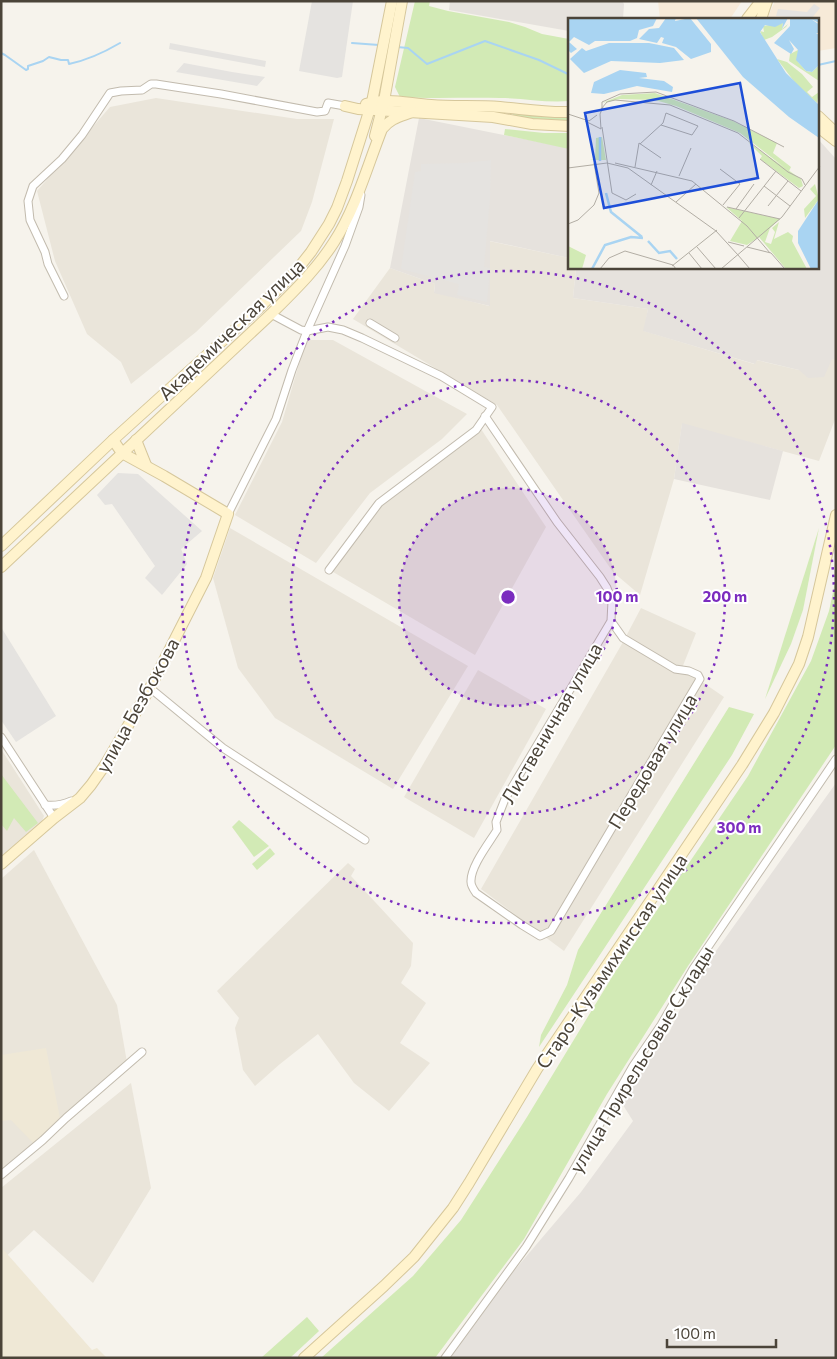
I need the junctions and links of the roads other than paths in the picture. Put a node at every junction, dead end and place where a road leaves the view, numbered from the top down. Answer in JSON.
{"nodes":[{"id":1,"x":392,"y":1,"type":"edge"},
{"id":2,"x":402,"y":1,"type":"edge"},
{"id":3,"x":762,"y":10,"type":"edge"},
{"id":4,"x":749,"y":18,"type":"edge"},
{"id":5,"x":370,"y":105,"type":"junction"},
{"id":6,"x":345,"y":106,"type":"joint"},
{"id":7,"x":383,"y":106,"type":"junction"},
{"id":8,"x":412,"y":112,"type":"junction"},
{"id":9,"x":568,"y":112,"type":"edge"},
{"id":10,"x":820,"y":118,"type":"edge"},
{"id":11,"x":568,"y":126,"type":"edge"},
{"id":12,"x":820,"y":129,"type":"edge"},
{"id":13,"x":836,"y":133,"type":"edge"},
{"id":14,"x":836,"y":142,"type":"edge"},
{"id":15,"x":366,"y":170,"type":"junction"},
{"id":16,"x":64,"y":296,"type":"dead end"},
{"id":17,"x":271,"y":314,"type":"junction"},
{"id":18,"x":370,"y":323,"type":"dead end"},
{"id":19,"x":307,"y":331,"type":"junction"},
{"id":20,"x":395,"y":338,"type":"dead end"},
{"id":21,"x":485,"y":416,"type":"junction"},
{"id":22,"x":113,"y":440,"type":"junction"},
{"id":23,"x":136,"y":440,"type":"junction"},
{"id":24,"x":122,"y":453,"type":"junction"},
{"id":25,"x":91,"y":461,"type":"junction"},
{"id":26,"x":146,"y":465,"type":"junction"},
{"id":27,"x":99,"y":475,"type":"junction"},
{"id":28,"x":228,"y":514,"type":"junction"},
{"id":29,"x":836,"y":515,"type":"edge"},
{"id":30,"x":1,"y":546,"type":"edge"},
{"id":31,"x":1,"y":567,"type":"edge"},
{"id":32,"x":329,"y":570,"type":"dead end"},
{"id":33,"x":611,"y":621,"type":"junction"},
{"id":34,"x":150,"y":688,"type":"junction"},
{"id":35,"x":1,"y":737,"type":"edge"},
{"id":36,"x":836,"y":759,"type":"edge"},
{"id":37,"x":80,"y":798,"type":"junction"},
{"id":38,"x":45,"y":805,"type":"junction"},
{"id":39,"x":54,"y":818,"type":"junction"},
{"id":40,"x":365,"y":840,"type":"dead end"},
{"id":41,"x":1,"y":864,"type":"edge"},
{"id":42,"x":540,"y":936,"type":"joint"},
{"id":43,"x":142,"y":1052,"type":"dead end"},
{"id":44,"x":1,"y":1175,"type":"edge"},
{"id":45,"x":304,"y":1358,"type":"edge"},
{"id":46,"x":444,"y":1358,"type":"edge"}],
"edges":[{"from":1,"to":5,"type":"main road","name":"Академическая улица"},
{"from":2,"to":7,"type":"main road"},
{"from":3,"to":4,"type":"main road"},
{"from":5,"to":6,"type":"main road"},
{"from":5,"to":7,"type":"main road"},
{"from":5,"to":22,"type":"main road","name":"Академическая улица"},
{"from":6,"to":16,"type":"street"},
{"from":7,"to":8,"type":"main road"},
{"from":7,"to":9,"type":"main road"},
{"from":7,"to":15,"type":"main road"},
{"from":8,"to":11,"type":"main road"},
{"from":8,"to":15,"type":"main road"},
{"from":10,"to":13,"type":"main road"},
{"from":12,"to":14,"type":"main road"},
{"from":15,"to":17,"type":"main road"},
{"from":15,"to":19,"type":"street","name":"улица Безбокова"},
{"from":17,"to":19,"type":"street"},
{"from":17,"to":23,"type":"main road"},
{"from":18,"to":20,"type":"street"},
{"from":19,"to":21,"type":"street"},
{"from":19,"to":28,"type":"street","name":"улица Безбокова"},
{"from":21,"to":32,"type":"street"},
{"from":21,"to":33,"type":"street"},
{"from":22,"to":24,"type":"main road"},
{"from":22,"to":25,"type":"main road","name":"Академическая улица"},
{"from":23,"to":24,"type":"main road"},
{"from":23,"to":26,"type":"main road"},
{"from":24,"to":26,"type":"main road"},
{"from":24,"to":27,"type":"main road"},
{"from":25,"to":27,"type":"main road"},
{"from":25,"to":30,"type":"main road","name":"Академическая улица"},
{"from":26,"to":28,"type":"main road"},
{"from":27,"to":31,"type":"main road"},
{"from":28,"to":34,"type":"main road","name":"улица Безбокова"},
{"from":29,"to":45,"type":"main road","name":"Старо-Кузьмихинская улица"},
{"from":33,"to":42,"type":"street","name":"Лиственичная улица"},
{"from":33,"to":42,"type":"street","name":"Передовая улица"},
{"from":34,"to":37,"type":"main road","name":"улица Безбокова"},
{"from":34,"to":40,"type":"street"},
{"from":35,"to":38,"type":"street"},
{"from":36,"to":46,"type":"street","name":"улица Прирельсовые Склады"},
{"from":37,"to":38,"type":"street"},
{"from":37,"to":39,"type":"main road","name":"улица Безбокова"},
{"from":38,"to":39,"type":"street"},
{"from":39,"to":41,"type":"main road","name":"улица Безбокова"},
{"from":43,"to":44,"type":"street"}]}
